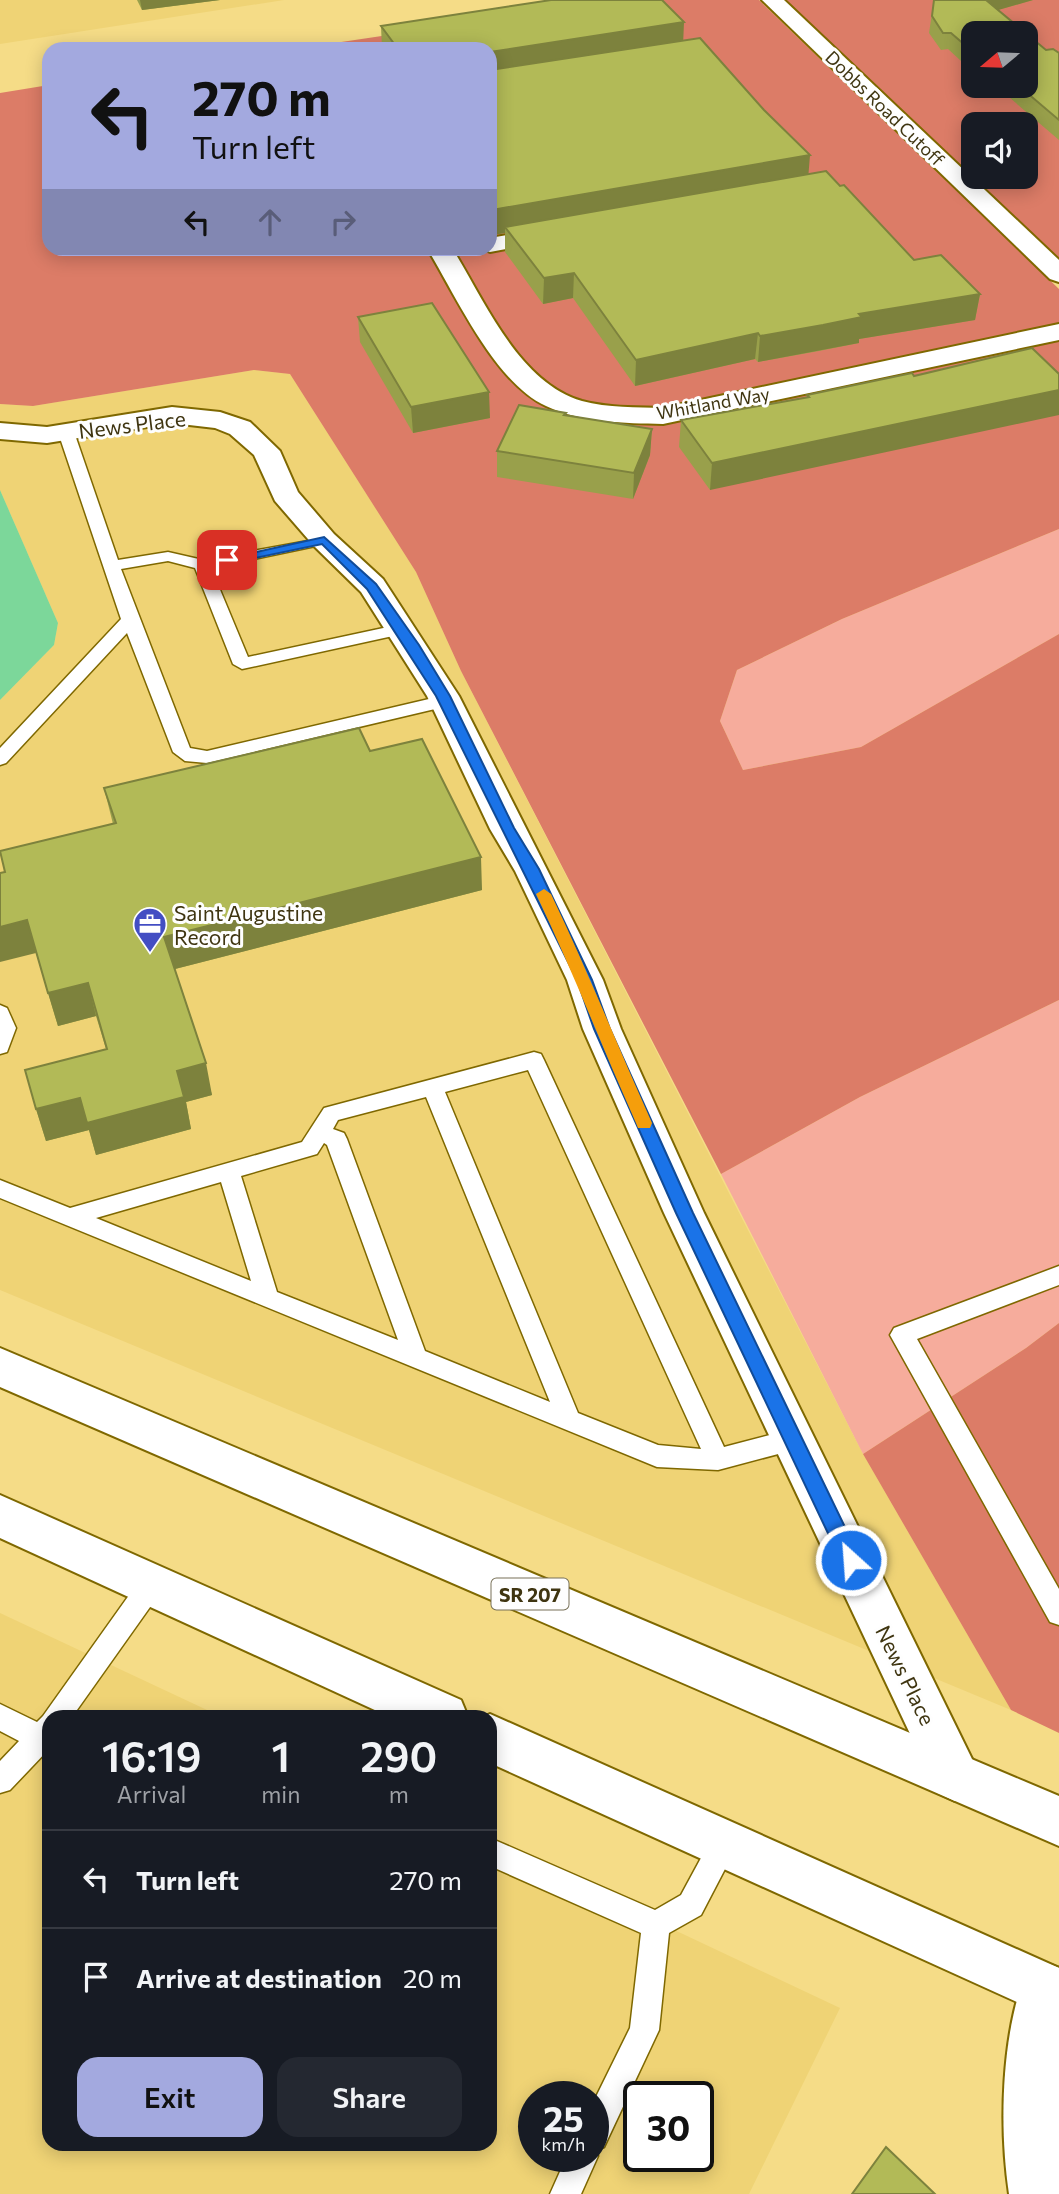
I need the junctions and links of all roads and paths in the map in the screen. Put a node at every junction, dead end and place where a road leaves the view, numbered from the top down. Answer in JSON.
{"nodes":[{"id":1,"x":772,"y":0,"type":"edge"},
{"id":2,"x":584,"y":228,"type":"edge"},
{"id":3,"x":497,"y":244,"type":"edge"},
{"id":4,"x":452,"y":256,"type":"edge"},
{"id":5,"x":1059,"y":274,"type":"edge"},
{"id":6,"x":1059,"y":332,"type":"edge"},
{"id":7,"x":0,"y":431,"type":"edge"},
{"id":8,"x":66,"y":432,"type":"junction"},
{"id":9,"x":324,"y":540,"type":"junction"},
{"id":10,"x":202,"y":565,"type":"junction"},
{"id":11,"x":111,"y":566,"type":"junction"},
{"id":12,"x":130,"y":620,"type":"junction"},
{"id":13,"x":402,"y":629,"type":"junction"},
{"id":14,"x":446,"y":701,"type":"junction"},
{"id":15,"x":0,"y":758,"type":"edge"},
{"id":16,"x":0,"y":1013,"type":"edge"},
{"id":17,"x":0,"y":1046,"type":"edge"},
{"id":18,"x":433,"y":1087,"type":"junction"},
{"id":19,"x":319,"y":1133,"type":"junction"},
{"id":20,"x":229,"y":1171,"type":"junction"},
{"id":21,"x":0,"y":1189,"type":"edge"},
{"id":22,"x":66,"y":1218,"type":"junction"},
{"id":23,"x":1059,"y":1275,"type":"edge"},
{"id":24,"x":268,"y":1299,"type":"junction"},
{"id":25,"x":416,"y":1359,"type":"junction"},
{"id":26,"x":0,"y":1367,"type":"edge"},
{"id":27,"x":569,"y":1420,"type":"junction"},
{"id":28,"x":793,"y":1440,"type":"junction"},
{"id":29,"x":718,"y":1459,"type":"junction"},
{"id":30,"x":0,"y":1516,"type":"edge"},
{"id":31,"x":151,"y":1585,"type":"junction"},
{"id":32,"x":1059,"y":1613,"type":"edge"},
{"id":33,"x":380,"y":1703,"type":"edge"},
{"id":34,"x":61,"y":1710,"type":"edge"},
{"id":35,"x":412,"y":1710,"type":"edge"},
{"id":36,"x":0,"y":1717,"type":"edge"},
{"id":37,"x":42,"y":1726,"type":"edge"},
{"id":38,"x":42,"y":1734,"type":"edge"},
{"id":39,"x":497,"y":1741,"type":"edge"},
{"id":40,"x":955,"y":1776,"type":"junction"},
{"id":41,"x":0,"y":1779,"type":"edge"},
{"id":42,"x":0,"y":1790,"type":"edge"},
{"id":43,"x":1059,"y":1821,"type":"edge"},
{"id":44,"x":724,"y":1844,"type":"junction"},
{"id":45,"x":497,"y":1855,"type":"edge"},
{"id":46,"x":656,"y":1925,"type":"junction"},
{"id":47,"x":1052,"y":1992,"type":"edge"},
{"id":48,"x":609,"y":2103,"type":"edge"},
{"id":49,"x":575,"y":2172,"type":"edge"},
{"id":50,"x":565,"y":2194,"type":"edge"},
{"id":51,"x":1037,"y":2194,"type":"edge"}],
"edges":[{"from":1,"to":5,"type":"main road","name":"Dobbs Road Cutoff"},
{"from":2,"to":3,"type":"main road"},
{"from":4,"to":6,"type":"main road","name":"Whitland Way"},
{"from":7,"to":8,"type":"main road","name":"News Place"},
{"from":8,"to":9,"type":"main road","name":"News Place"},
{"from":8,"to":11,"type":"lane"},
{"from":9,"to":10,"type":"lane"},
{"from":9,"to":13,"type":"main road","name":"News Place"},
{"from":10,"to":11,"type":"lane"},
{"from":10,"to":13,"type":"lane"},
{"from":11,"to":12,"type":"lane"},
{"from":12,"to":14,"type":"lane"},
{"from":12,"to":15,"type":"lane"},
{"from":13,"to":14,"type":"main road","name":"News Place"},
{"from":14,"to":28,"type":"main road","name":"News Place"},
{"from":16,"to":17,"type":"lane"},
{"from":18,"to":19,"type":"lane"},
{"from":18,"to":27,"type":"lane"},
{"from":18,"to":29,"type":"lane"},
{"from":19,"to":20,"type":"lane"},
{"from":19,"to":25,"type":"lane"},
{"from":20,"to":22,"type":"lane"},
{"from":20,"to":24,"type":"lane"},
{"from":21,"to":22,"type":"lane"},
{"from":22,"to":24,"type":"lane"},
{"from":23,"to":32,"type":"lane"},
{"from":24,"to":25,"type":"lane"},
{"from":25,"to":27,"type":"lane"},
{"from":26,"to":40,"type":"main road","number":"SR 207"},
{"from":27,"to":29,"type":"lane"},
{"from":28,"to":29,"type":"lane"},
{"from":28,"to":40,"type":"main road","name":"News Place"},
{"from":30,"to":31,"type":"main road"},
{"from":31,"to":33,"type":"main road"},
{"from":31,"to":34,"type":"lane"},
{"from":33,"to":35,"type":"main road"},
{"from":36,"to":37,"type":"lane"},
{"from":38,"to":41,"type":"lane"},
{"from":39,"to":44,"type":"main road"},
{"from":40,"to":43,"type":"main road","number":"SR 207"},
{"from":41,"to":42,"type":"lane"},
{"from":44,"to":46,"type":"lane"},
{"from":44,"to":47,"type":"main road"},
{"from":45,"to":46,"type":"lane"},
{"from":46,"to":48,"type":"lane"},
{"from":47,"to":51,"type":"main road"},
{"from":49,"to":50,"type":"lane"}]}
